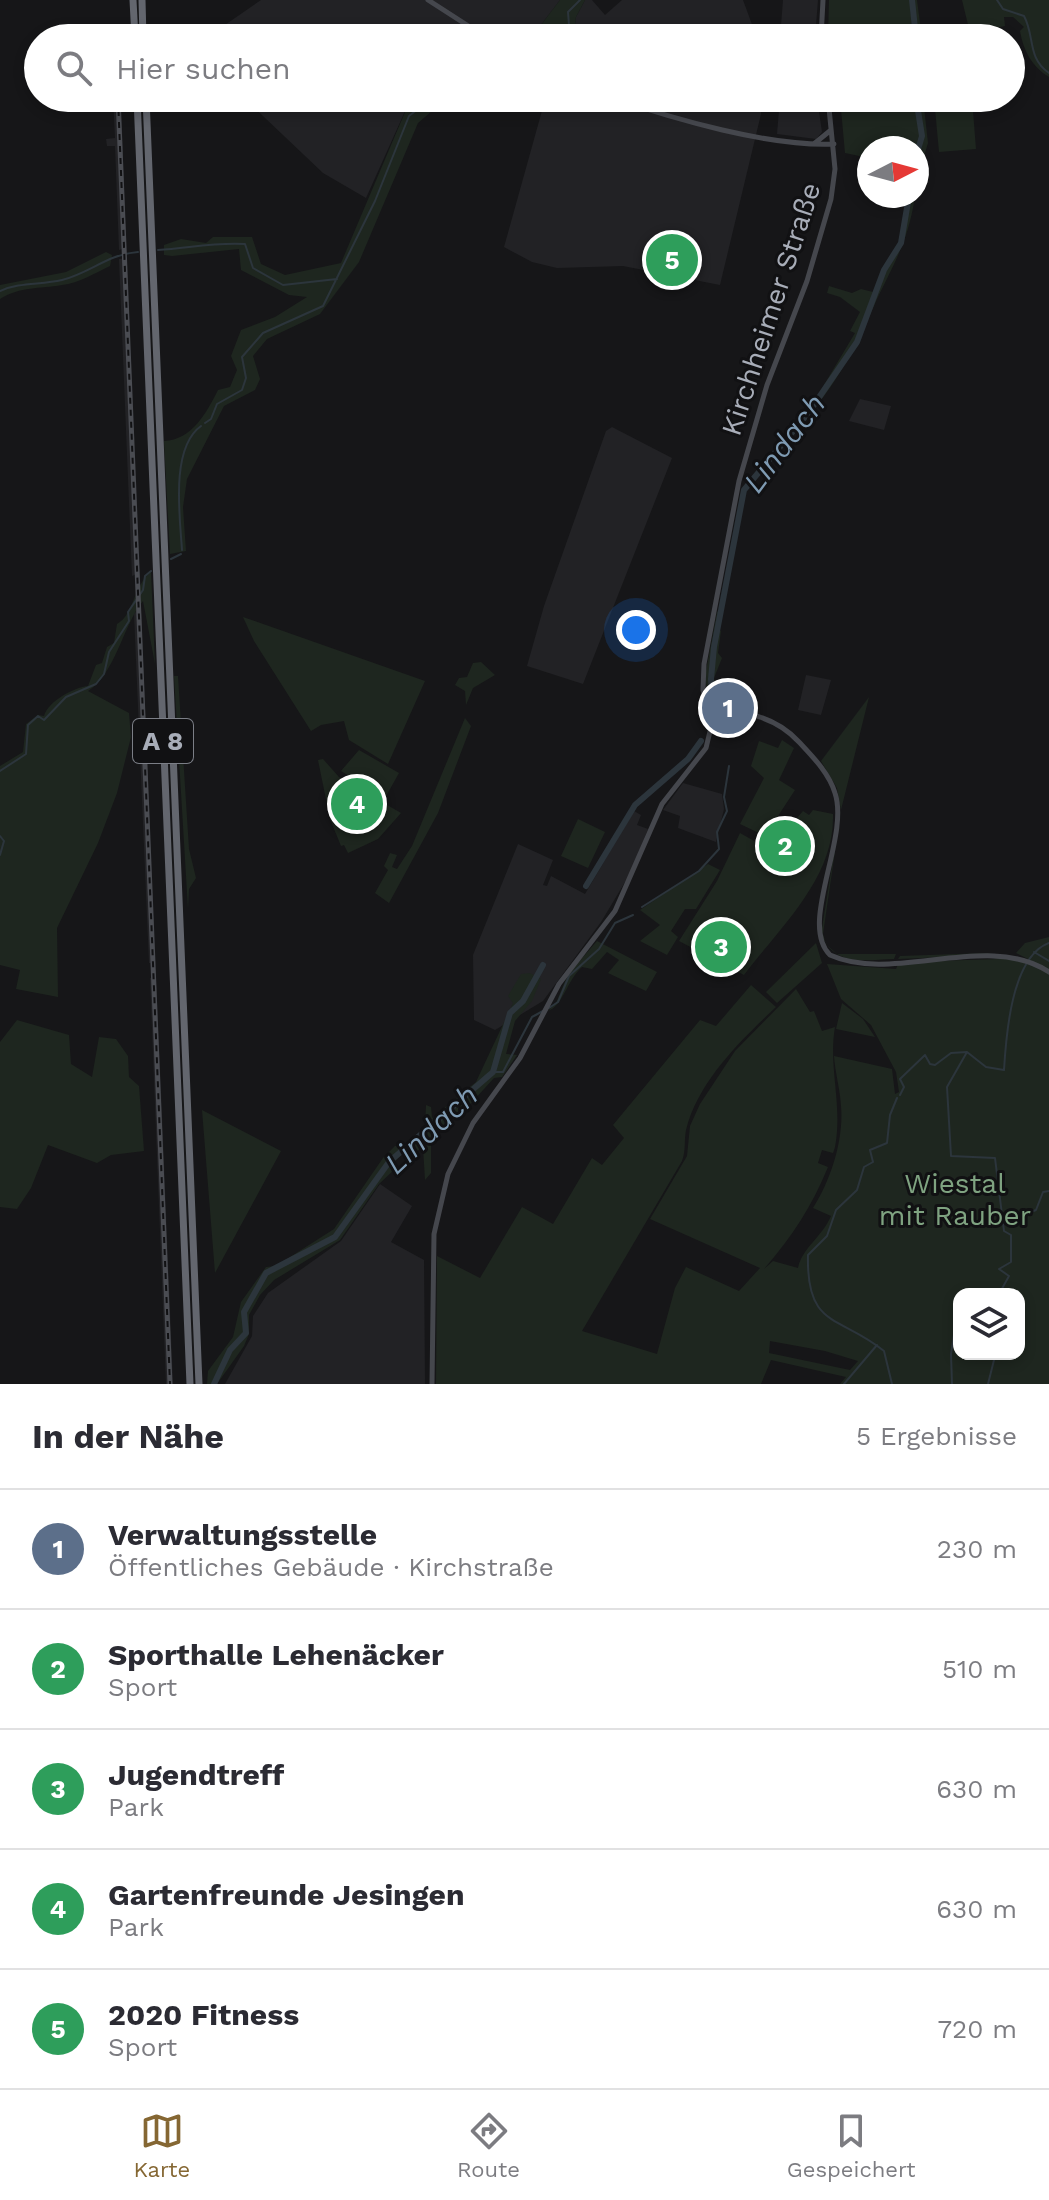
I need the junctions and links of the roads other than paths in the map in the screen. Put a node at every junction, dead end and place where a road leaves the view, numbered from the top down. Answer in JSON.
{"nodes":[{"id":1,"x":133,"y":0,"type":"edge"},
{"id":2,"x":142,"y":0,"type":"edge"},
{"id":3,"x":428,"y":0,"type":"edge"},
{"id":4,"x":823,"y":0,"type":"edge"},
{"id":5,"x":134,"y":24,"type":"edge"},
{"id":6,"x":143,"y":24,"type":"edge"},
{"id":7,"x":465,"y":24,"type":"edge"},
{"id":8,"x":822,"y":24,"type":"edge"},
{"id":9,"x":138,"y":112,"type":"edge"},
{"id":10,"x":147,"y":112,"type":"edge"},
{"id":11,"x":661,"y":112,"type":"edge"},
{"id":12,"x":830,"y":112,"type":"edge"},
{"id":13,"x":832,"y":128,"type":"junction"},
{"id":14,"x":810,"y":144,"type":"junction"},
{"id":15,"x":834,"y":144,"type":"junction"},
{"id":16,"x":709,"y":714,"type":"junction"},
{"id":17,"x":1049,"y":972,"type":"edge"},
{"id":18,"x":190,"y":1384,"type":"edge"},
{"id":19,"x":199,"y":1384,"type":"edge"},
{"id":20,"x":432,"y":1384,"type":"edge"}],
"edges":[{"from":1,"to":5,"type":"highway"},
{"from":2,"to":6,"type":"highway"},
{"from":3,"to":7,"type":"main road"},
{"from":4,"to":8,"type":"main road"},
{"from":9,"to":18,"type":"highway","number":"A 8"},
{"from":10,"to":19,"type":"highway","number":"A 8"},
{"from":11,"to":14,"type":"main road"},
{"from":12,"to":13,"type":"main road","name":"Kirchheimer Straße"},
{"from":13,"to":14,"type":"main road"},
{"from":13,"to":15,"type":"main road","name":"Kirchheimer Straße"},
{"from":14,"to":15,"type":"main road"},
{"from":15,"to":16,"type":"main road","name":"Kirchheimer Straße"},
{"from":16,"to":17,"type":"main road"},
{"from":16,"to":20,"type":"main road","name":"Kirchheimer Straße"}]}
